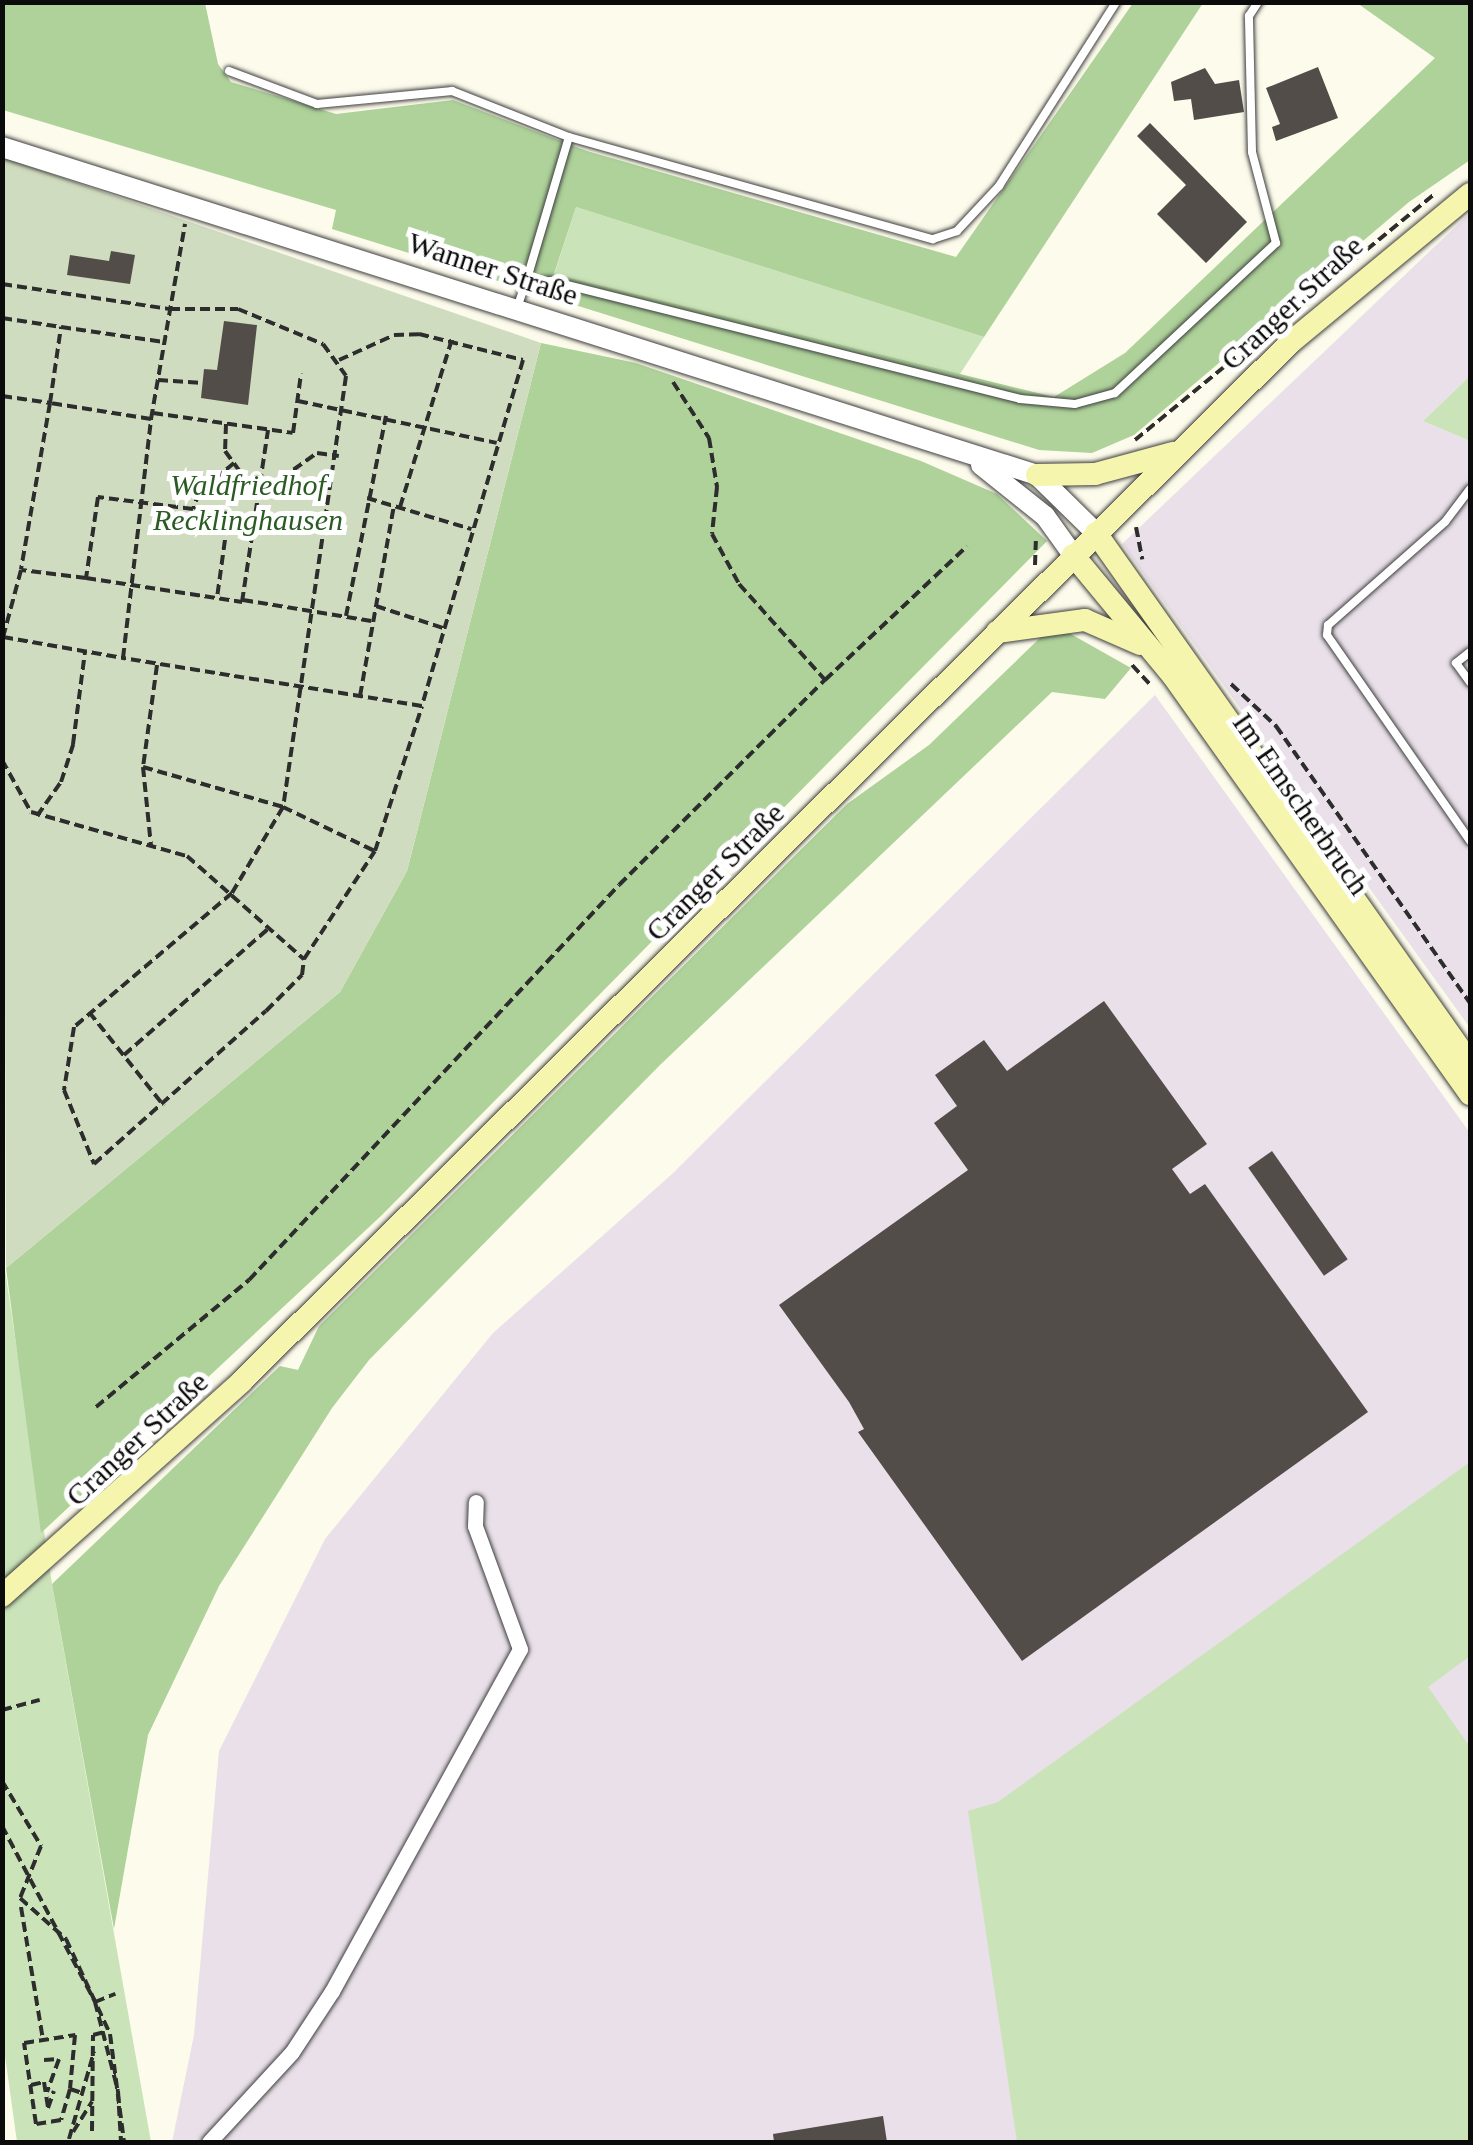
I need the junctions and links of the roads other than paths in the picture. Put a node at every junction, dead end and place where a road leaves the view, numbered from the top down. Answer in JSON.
{"nodes":[{"id":1,"x":1116,"y":2,"type":"edge"},
{"id":2,"x":1258,"y":2,"type":"edge"},
{"id":3,"x":229,"y":71,"type":"dead end"},
{"id":4,"x":569,"y":137,"type":"junction"},
{"id":5,"x":2,"y":147,"type":"edge"},
{"id":6,"x":1470,"y":194,"type":"edge"},
{"id":7,"x":526,"y":282,"type":"junction"},
{"id":8,"x":517,"y":308,"type":"junction"},
{"id":9,"x":964,"y":452,"type":"junction"},
{"id":10,"x":1176,"y":452,"type":"junction"},
{"id":11,"x":1037,"y":475,"type":"junction"},
{"id":12,"x":1470,"y":489,"type":"edge"},
{"id":13,"x":1096,"y":533,"type":"junction"},
{"id":14,"x":1073,"y":555,"type":"junction"},
{"id":15,"x":997,"y":632,"type":"junction"},
{"id":16,"x":1160,"y":643,"type":"junction"},
{"id":17,"x":1470,"y":652,"type":"edge"},
{"id":18,"x":1172,"y":677,"type":"junction"},
{"id":19,"x":1470,"y":682,"type":"edge"},
{"id":20,"x":1470,"y":841,"type":"edge"},
{"id":21,"x":1470,"y":1063,"type":"edge"},
{"id":22,"x":1470,"y":1094,"type":"edge"},
{"id":23,"x":476,"y":1502,"type":"dead end"},
{"id":24,"x":2,"y":1596,"type":"edge"},
{"id":25,"x":208,"y":2142,"type":"edge"}],
"edges":[{"from":1,"to":4,"type":"lane"},
{"from":2,"to":7,"type":"lane"},
{"from":3,"to":4,"type":"lane"},
{"from":4,"to":7,"type":"lane"},
{"from":5,"to":8,"type":"street","name":"Wanner Straße"},
{"from":6,"to":10,"type":"main road","name":"Cranger Straße"},
{"from":7,"to":8,"type":"lane"},
{"from":8,"to":9,"type":"street","name":"Wanner Straße"},
{"from":9,"to":11,"type":"street","name":"Wanner Straße"},
{"from":9,"to":14,"type":"street","name":"Wanner Straße"},
{"from":10,"to":11,"type":"main road"},
{"from":10,"to":13,"type":"main road","name":"Cranger Straße"},
{"from":11,"to":13,"type":"street","name":"Wanner Straße"},
{"from":12,"to":20,"type":"lane"},
{"from":13,"to":14,"type":"main road","name":"Cranger Straße"},
{"from":13,"to":16,"type":"main road","name":"Im Emscherbruch"},
{"from":14,"to":15,"type":"main road","name":"Cranger Straße"},
{"from":14,"to":16,"type":"main road","name":"Im Emscherbruch"},
{"from":15,"to":16,"type":"main road"},
{"from":15,"to":24,"type":"main road","name":"Cranger Straße"},
{"from":16,"to":18,"type":"main road","name":"Im Emscherbruch"},
{"from":17,"to":19,"type":"lane"},
{"from":18,"to":21,"type":"main road","name":"Im Emscherbruch"},
{"from":18,"to":22,"type":"main road","name":"Im Emscherbruch"},
{"from":23,"to":25,"type":"street"}]}
